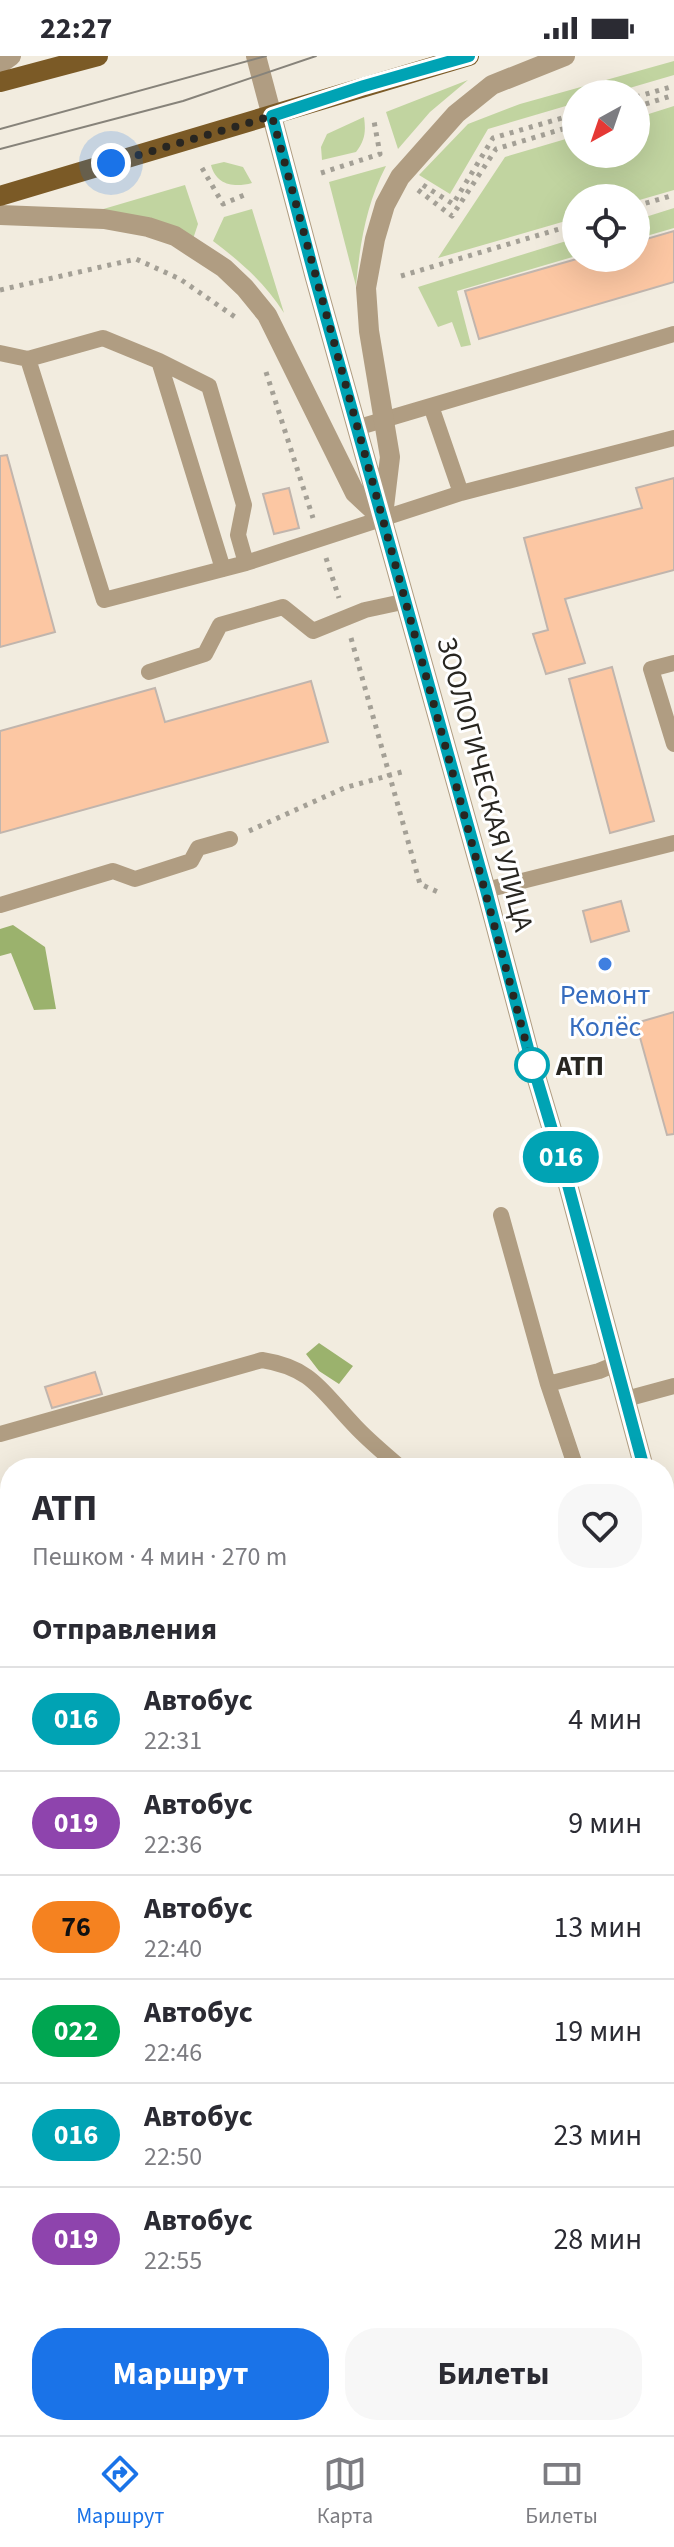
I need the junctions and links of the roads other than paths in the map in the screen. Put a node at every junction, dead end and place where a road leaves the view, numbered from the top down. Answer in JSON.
{"nodes":[{"id":1,"x":11,"y":56,"type":"edge"},
{"id":2,"x":98,"y":56,"type":"edge"},
{"id":3,"x":256,"y":56,"type":"edge"},
{"id":4,"x":469,"y":56,"type":"edge"},
{"id":5,"x":565,"y":56,"type":"edge"},
{"id":6,"x":0,"y":64,"type":"edge"},
{"id":7,"x":0,"y":82,"type":"edge"},
{"id":8,"x":272,"y":116,"type":"junction"},
{"id":9,"x":0,"y":196,"type":"edge"},
{"id":10,"x":0,"y":215,"type":"edge"},
{"id":11,"x":674,"y":334,"type":"edge"},
{"id":12,"x":0,"y":353,"type":"edge"},
{"id":13,"x":28,"y":359,"type":"junction"},
{"id":14,"x":159,"y":361,"type":"junction"},
{"id":15,"x":431,"y":406,"type":"junction"},
{"id":16,"x":385,"y":420,"type":"junction"},
{"id":17,"x":356,"y":428,"type":"junction"},
{"id":18,"x":674,"y":438,"type":"edge"},
{"id":19,"x":461,"y":493,"type":"junction"},
{"id":20,"x":383,"y":519,"type":"junction"},
{"id":21,"x":246,"y":563,"type":"junction"},
{"id":22,"x":223,"y":569,"type":"junction"},
{"id":23,"x":407,"y":601,"type":"junction"},
{"id":24,"x":674,"y":663,"type":"edge"},
{"id":25,"x":149,"y":672,"type":"dead end"},
{"id":26,"x":674,"y":744,"type":"edge"},
{"id":27,"x":230,"y":839,"type":"road end"},
{"id":28,"x":674,"y":843,"type":"edge"},
{"id":29,"x":486,"y":890,"type":"junction"},
{"id":30,"x":0,"y":905,"type":"edge"},
{"id":31,"x":501,"y":1215,"type":"dead end"},
{"id":32,"x":616,"y":1364,"type":"junction"},
{"id":33,"x":548,"y":1384,"type":"junction"},
{"id":34,"x":674,"y":1386,"type":"edge"},
{"id":35,"x":626,"y":1399,"type":"junction"},
{"id":36,"x":0,"y":1434,"type":"edge"},
{"id":37,"x":390,"y":1458,"type":"edge"},
{"id":38,"x":573,"y":1458,"type":"edge"},
{"id":39,"x":641,"y":1458,"type":"edge"}],
"edges":[{"from":1,"to":6,"type":"street"},
{"from":2,"to":7,"type":"main road"},
{"from":3,"to":8,"type":"street","name":"ЗООЛОГИЧЕСКАЯ УЛИЦА"},
{"from":4,"to":8,"type":"main road"},
{"from":5,"to":16,"type":"street"},
{"from":8,"to":9,"type":"main road"},
{"from":8,"to":17,"type":"street","name":"ЗООЛОГИЧЕСКАЯ УЛИЦА"},
{"from":10,"to":20,"type":"street"},
{"from":11,"to":15,"type":"lane"},
{"from":12,"to":13,"type":"lane"},
{"from":13,"to":14,"type":"lane"},
{"from":13,"to":22,"type":"lane"},
{"from":14,"to":21,"type":"lane"},
{"from":14,"to":22,"type":"lane"},
{"from":15,"to":16,"type":"lane"},
{"from":15,"to":19,"type":"lane"},
{"from":16,"to":17,"type":"lane"},
{"from":16,"to":20,"type":"street"},
{"from":17,"to":20,"type":"street","name":"ЗООЛОГИЧЕСКАЯ УЛИЦА"},
{"from":18,"to":19,"type":"lane"},
{"from":19,"to":20,"type":"lane"},
{"from":20,"to":21,"type":"lane"},
{"from":20,"to":23,"type":"street","name":"ЗООЛОГИЧЕСКАЯ УЛИЦА"},
{"from":21,"to":22,"type":"lane"},
{"from":23,"to":25,"type":"lane"},
{"from":23,"to":29,"type":"street","name":"ЗООЛОГИЧЕСКАЯ УЛИЦА"},
{"from":24,"to":26,"type":"lane"},
{"from":27,"to":30,"type":"lane"},
{"from":28,"to":29,"type":"lane"},
{"from":29,"to":32,"type":"street","name":"ЗООЛОГИЧЕСКАЯ УЛИЦА"},
{"from":31,"to":33,"type":"lane"},
{"from":32,"to":33,"type":"lane"},
{"from":32,"to":35,"type":"street","name":"ЗООЛОГИЧЕСКАЯ УЛИЦА"},
{"from":33,"to":38,"type":"lane"},
{"from":34,"to":35,"type":"lane"},
{"from":35,"to":39,"type":"street","name":"ЗООЛОГИЧЕСКАЯ УЛИЦА"},
{"from":36,"to":37,"type":"lane"}]}
